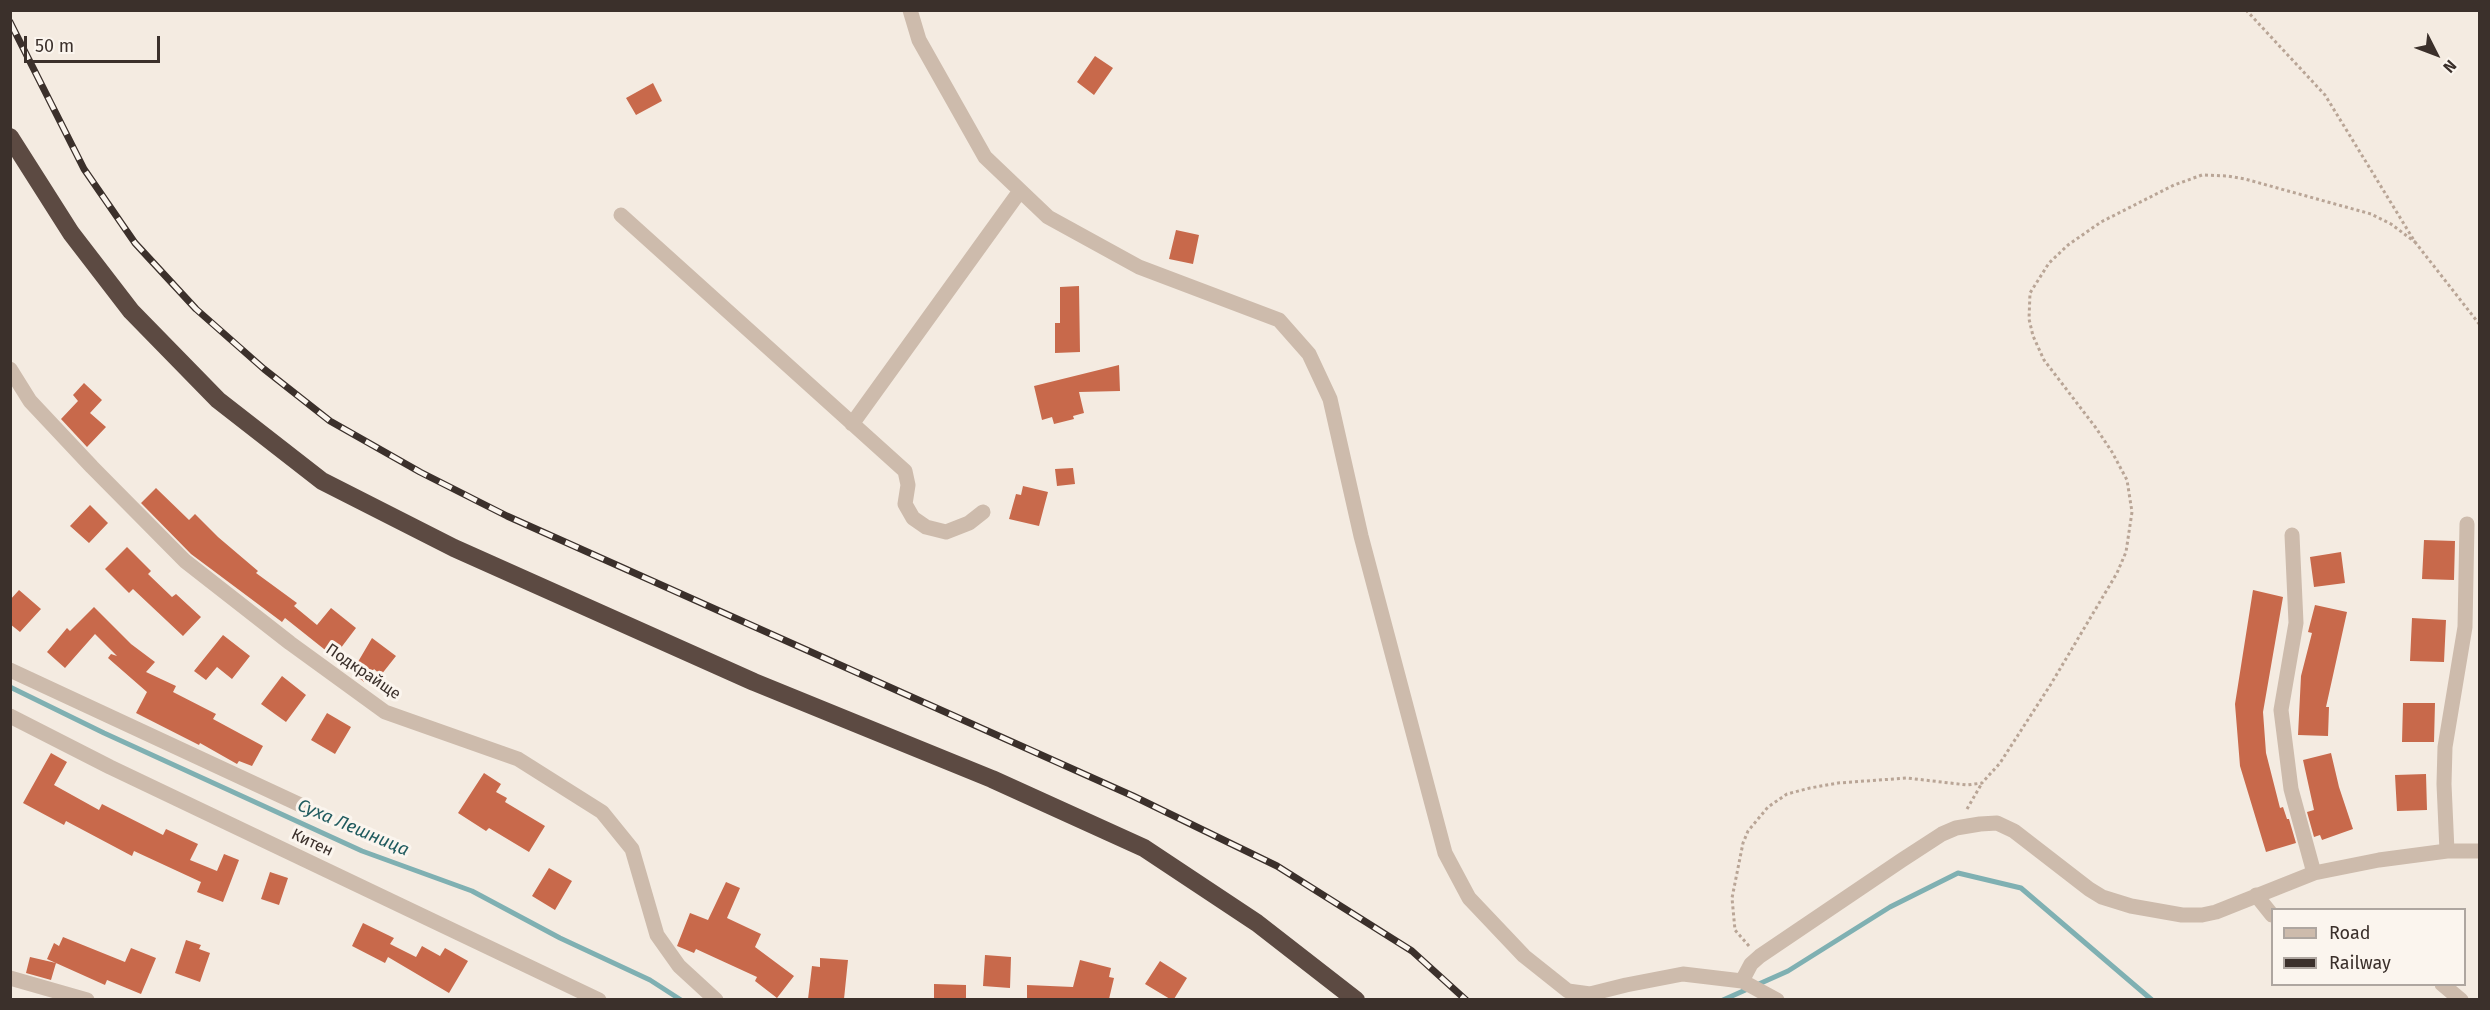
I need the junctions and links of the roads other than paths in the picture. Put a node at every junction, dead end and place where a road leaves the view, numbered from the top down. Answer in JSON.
{"nodes":[{"id":1,"x":910,"y":10,"type":"edge"},
{"id":2,"x":10,"y":137,"type":"edge"},
{"id":3,"x":1020,"y":191,"type":"junction"},
{"id":4,"x":621,"y":215,"type":"dead end"},
{"id":5,"x":10,"y":369,"type":"edge"},
{"id":6,"x":852,"y":424,"type":"junction"},
{"id":7,"x":982,"y":512,"type":"dead end"},
{"id":8,"x":2467,"y":524,"type":"dead end"},
{"id":9,"x":2292,"y":535,"type":"dead end"},
{"id":10,"x":10,"y":670,"type":"edge"},
{"id":11,"x":10,"y":716,"type":"edge"},
{"id":12,"x":308,"y":808,"type":"dead end"},
{"id":13,"x":2447,"y":851,"type":"junction"},
{"id":14,"x":2480,"y":851,"type":"edge"},
{"id":15,"x":2314,"y":873,"type":"junction"},
{"id":16,"x":2256,"y":895,"type":"junction"},
{"id":17,"x":2271,"y":914,"type":"edge"},
{"id":18,"x":10,"y":978,"type":"edge"},
{"id":19,"x":1742,"y":981,"type":"junction"},
{"id":20,"x":2445,"y":986,"type":"edge"},
{"id":21,"x":87,"y":999,"type":"edge"},
{"id":22,"x":599,"y":999,"type":"edge"},
{"id":23,"x":716,"y":999,"type":"edge"},
{"id":24,"x":1356,"y":999,"type":"edge"},
{"id":25,"x":1777,"y":999,"type":"edge"},
{"id":26,"x":2461,"y":999,"type":"edge"}],
"edges":[{"from":1,"to":3,"type":"street"},
{"from":2,"to":24,"type":"highway"},
{"from":3,"to":6,"type":"street"},
{"from":3,"to":19,"type":"street"},
{"from":4,"to":6,"type":"street"},
{"from":5,"to":23,"type":"street","name":"Подкрайще"},
{"from":6,"to":7,"type":"street"},
{"from":8,"to":13,"type":"street"},
{"from":9,"to":15,"type":"street"},
{"from":10,"to":12,"type":"street"},
{"from":11,"to":22,"type":"street","name":"Китен"},
{"from":13,"to":14,"type":"street"},
{"from":13,"to":15,"type":"street"},
{"from":15,"to":16,"type":"street"},
{"from":16,"to":17,"type":"street"},
{"from":16,"to":19,"type":"street"},
{"from":18,"to":21,"type":"street"},
{"from":19,"to":25,"type":"street"},
{"from":20,"to":26,"type":"street"}]}
